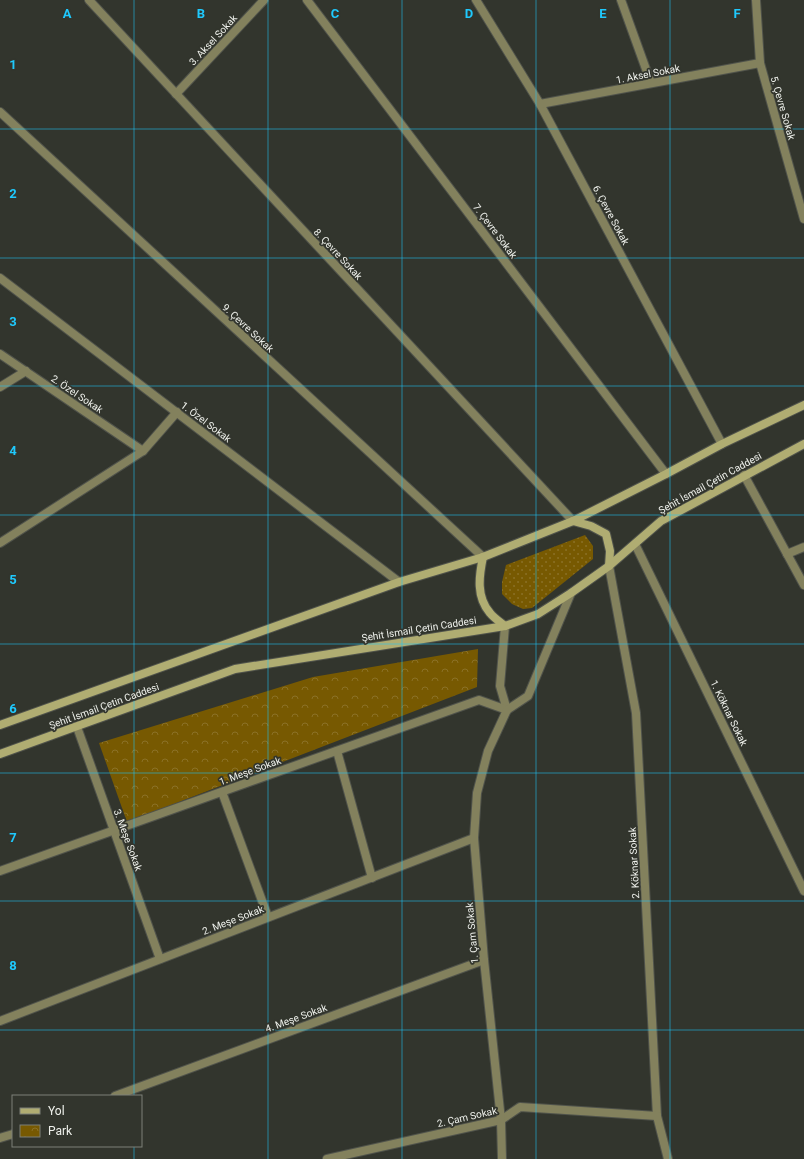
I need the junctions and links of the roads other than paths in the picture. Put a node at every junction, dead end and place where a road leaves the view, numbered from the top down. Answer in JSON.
{"nodes":[{"id":1,"x":89,"y":0,"type":"edge"},
{"id":2,"x":264,"y":0,"type":"edge"},
{"id":3,"x":307,"y":0,"type":"edge"},
{"id":4,"x":476,"y":0,"type":"edge"},
{"id":5,"x":621,"y":0,"type":"edge"},
{"id":6,"x":756,"y":0,"type":"edge"},
{"id":7,"x":760,"y":63,"type":"junction"},
{"id":8,"x":652,"y":83,"type":"junction"},
{"id":9,"x":176,"y":94,"type":"junction"},
{"id":10,"x":540,"y":104,"type":"junction"},
{"id":11,"x":0,"y":112,"type":"edge"},
{"id":12,"x":804,"y":219,"type":"edge"},
{"id":13,"x":0,"y":278,"type":"edge"},
{"id":14,"x":0,"y":354,"type":"edge"},
{"id":15,"x":26,"y":371,"type":"junction"},
{"id":16,"x":0,"y":387,"type":"edge"},
{"id":17,"x":804,"y":405,"type":"edge"},
{"id":18,"x":177,"y":412,"type":"junction"},
{"id":19,"x":722,"y":444,"type":"junction"},
{"id":20,"x":804,"y":444,"type":"edge"},
{"id":21,"x":143,"y":451,"type":"junction"},
{"id":22,"x":666,"y":474,"type":"junction"},
{"id":23,"x":744,"y":475,"type":"junction"},
{"id":24,"x":572,"y":521,"type":"junction"},
{"id":25,"x":1,"y":542,"type":"edge"},
{"id":26,"x":635,"y":544,"type":"junction"},
{"id":27,"x":804,"y":547,"type":"edge"},
{"id":28,"x":787,"y":554,"type":"junction"},
{"id":29,"x":483,"y":557,"type":"junction"},
{"id":30,"x":609,"y":566,"type":"junction"},
{"id":31,"x":399,"y":582,"type":"junction"},
{"id":32,"x":804,"y":585,"type":"edge"},
{"id":33,"x":572,"y":593,"type":"junction"},
{"id":34,"x":505,"y":626,"type":"junction"},
{"id":35,"x":507,"y":710,"type":"junction"},
{"id":36,"x":0,"y":726,"type":"edge"},
{"id":37,"x":77,"y":727,"type":"junction"},
{"id":38,"x":337,"y":751,"type":"junction"},
{"id":39,"x":0,"y":754,"type":"edge"},
{"id":40,"x":222,"y":792,"type":"junction"},
{"id":41,"x":114,"y":830,"type":"junction"},
{"id":42,"x":474,"y":838,"type":"junction"},
{"id":43,"x":0,"y":871,"type":"edge"},
{"id":44,"x":372,"y":878,"type":"junction"},
{"id":45,"x":804,"y":891,"type":"edge"},
{"id":46,"x":268,"y":917,"type":"junction"},
{"id":47,"x":160,"y":959,"type":"junction"},
{"id":48,"x":484,"y":960,"type":"junction"},
{"id":49,"x":0,"y":1021,"type":"edge"},
{"id":50,"x":118,"y":1095,"type":"edge"},
{"id":51,"x":657,"y":1116,"type":"junction"},
{"id":52,"x":501,"y":1120,"type":"junction"},
{"id":53,"x":12,"y":1134,"type":"edge"},
{"id":54,"x":0,"y":1138,"type":"edge"},
{"id":55,"x":327,"y":1159,"type":"edge"},
{"id":56,"x":502,"y":1159,"type":"edge"},
{"id":57,"x":668,"y":1159,"type":"edge"}],
"edges":[{"from":1,"to":9,"type":"street","name":"8. Çevre Sokak"},
{"from":2,"to":9,"type":"street","name":"3. Aksel Sokak"},
{"from":3,"to":22,"type":"street","name":"7. Çevre Sokak"},
{"from":4,"to":10,"type":"street","name":"6. Çevre Sokak"},
{"from":5,"to":8,"type":"street"},
{"from":6,"to":7,"type":"street","name":"5. Çevre Sokak"},
{"from":7,"to":8,"type":"street","name":"1. Aksel Sokak"},
{"from":7,"to":12,"type":"street","name":"5. Çevre Sokak"},
{"from":8,"to":10,"type":"street","name":"1. Aksel Sokak"},
{"from":9,"to":24,"type":"street","name":"8. Çevre Sokak"},
{"from":10,"to":19,"type":"street","name":"6. Çevre Sokak"},
{"from":11,"to":29,"type":"street","name":"9. Çevre Sokak"},
{"from":13,"to":18,"type":"street","name":"1. Özel Sokak"},
{"from":14,"to":15,"type":"street","name":"2. Özel Sokak"},
{"from":15,"to":16,"type":"street"},
{"from":15,"to":21,"type":"street","name":"2. Özel Sokak"},
{"from":17,"to":19,"type":"street","name":"Şehit İsmail Çetin Caddesi"},
{"from":18,"to":21,"type":"street"},
{"from":18,"to":31,"type":"street","name":"1. Özel Sokak"},
{"from":19,"to":22,"type":"street","name":"Şehit İsmail Çetin Caddesi"},
{"from":20,"to":23,"type":"street","name":"Şehit İsmail Çetin Caddesi"},
{"from":21,"to":25,"type":"street"},
{"from":22,"to":24,"type":"street","name":"Şehit İsmail Çetin Caddesi"},
{"from":23,"to":26,"type":"street","name":"Şehit İsmail Çetin Caddesi"},
{"from":23,"to":28,"type":"street"},
{"from":24,"to":29,"type":"street","name":"Şehit İsmail Çetin Caddesi"},
{"from":24,"to":30,"type":"street"},
{"from":26,"to":30,"type":"street","name":"Şehit İsmail Çetin Caddesi"},
{"from":26,"to":45,"type":"street","name":"1. Köknar Sokak"},
{"from":27,"to":28,"type":"street"},
{"from":28,"to":32,"type":"street"},
{"from":29,"to":31,"type":"street","name":"Şehit İsmail Çetin Caddesi"},
{"from":29,"to":34,"type":"street"},
{"from":30,"to":33,"type":"street","name":"Şehit İsmail Çetin Caddesi"},
{"from":30,"to":51,"type":"street","name":"2. Köknar Sokak"},
{"from":31,"to":36,"type":"street","name":"Şehit İsmail Çetin Caddesi"},
{"from":33,"to":34,"type":"street","name":"Şehit İsmail Çetin Caddesi"},
{"from":33,"to":35,"type":"street"},
{"from":34,"to":35,"type":"street"},
{"from":34,"to":37,"type":"street","name":"Şehit İsmail Çetin Caddesi"},
{"from":35,"to":38,"type":"street","name":"1. Meşe Sokak"},
{"from":35,"to":42,"type":"street","name":"1. Çam Sokak"},
{"from":37,"to":39,"type":"street","name":"Şehit İsmail Çetin Caddesi"},
{"from":37,"to":41,"type":"street","name":"3. Meşe Sokak"},
{"from":38,"to":40,"type":"street","name":"1. Meşe Sokak"},
{"from":38,"to":44,"type":"street"},
{"from":40,"to":41,"type":"street","name":"1. Meşe Sokak"},
{"from":40,"to":46,"type":"street"},
{"from":41,"to":43,"type":"street","name":"1. Meşe Sokak"},
{"from":41,"to":47,"type":"street","name":"3. Meşe Sokak"},
{"from":42,"to":44,"type":"street","name":"2. Meşe Sokak"},
{"from":42,"to":48,"type":"street","name":"1. Çam Sokak"},
{"from":44,"to":46,"type":"street","name":"2. Meşe Sokak"},
{"from":46,"to":47,"type":"street","name":"2. Meşe Sokak"},
{"from":47,"to":49,"type":"street","name":"2. Meşe Sokak"},
{"from":48,"to":50,"type":"street","name":"4. Meşe Sokak"},
{"from":48,"to":52,"type":"street","name":"1. Çam Sokak"},
{"from":51,"to":52,"type":"street","name":"2. Çam Sokak"},
{"from":51,"to":57,"type":"street","name":"2. Köknar Sokak"},
{"from":52,"to":55,"type":"street","name":"2. Çam Sokak"},
{"from":52,"to":56,"type":"street","name":"1. Çam Sokak"},
{"from":53,"to":54,"type":"street"}]}
